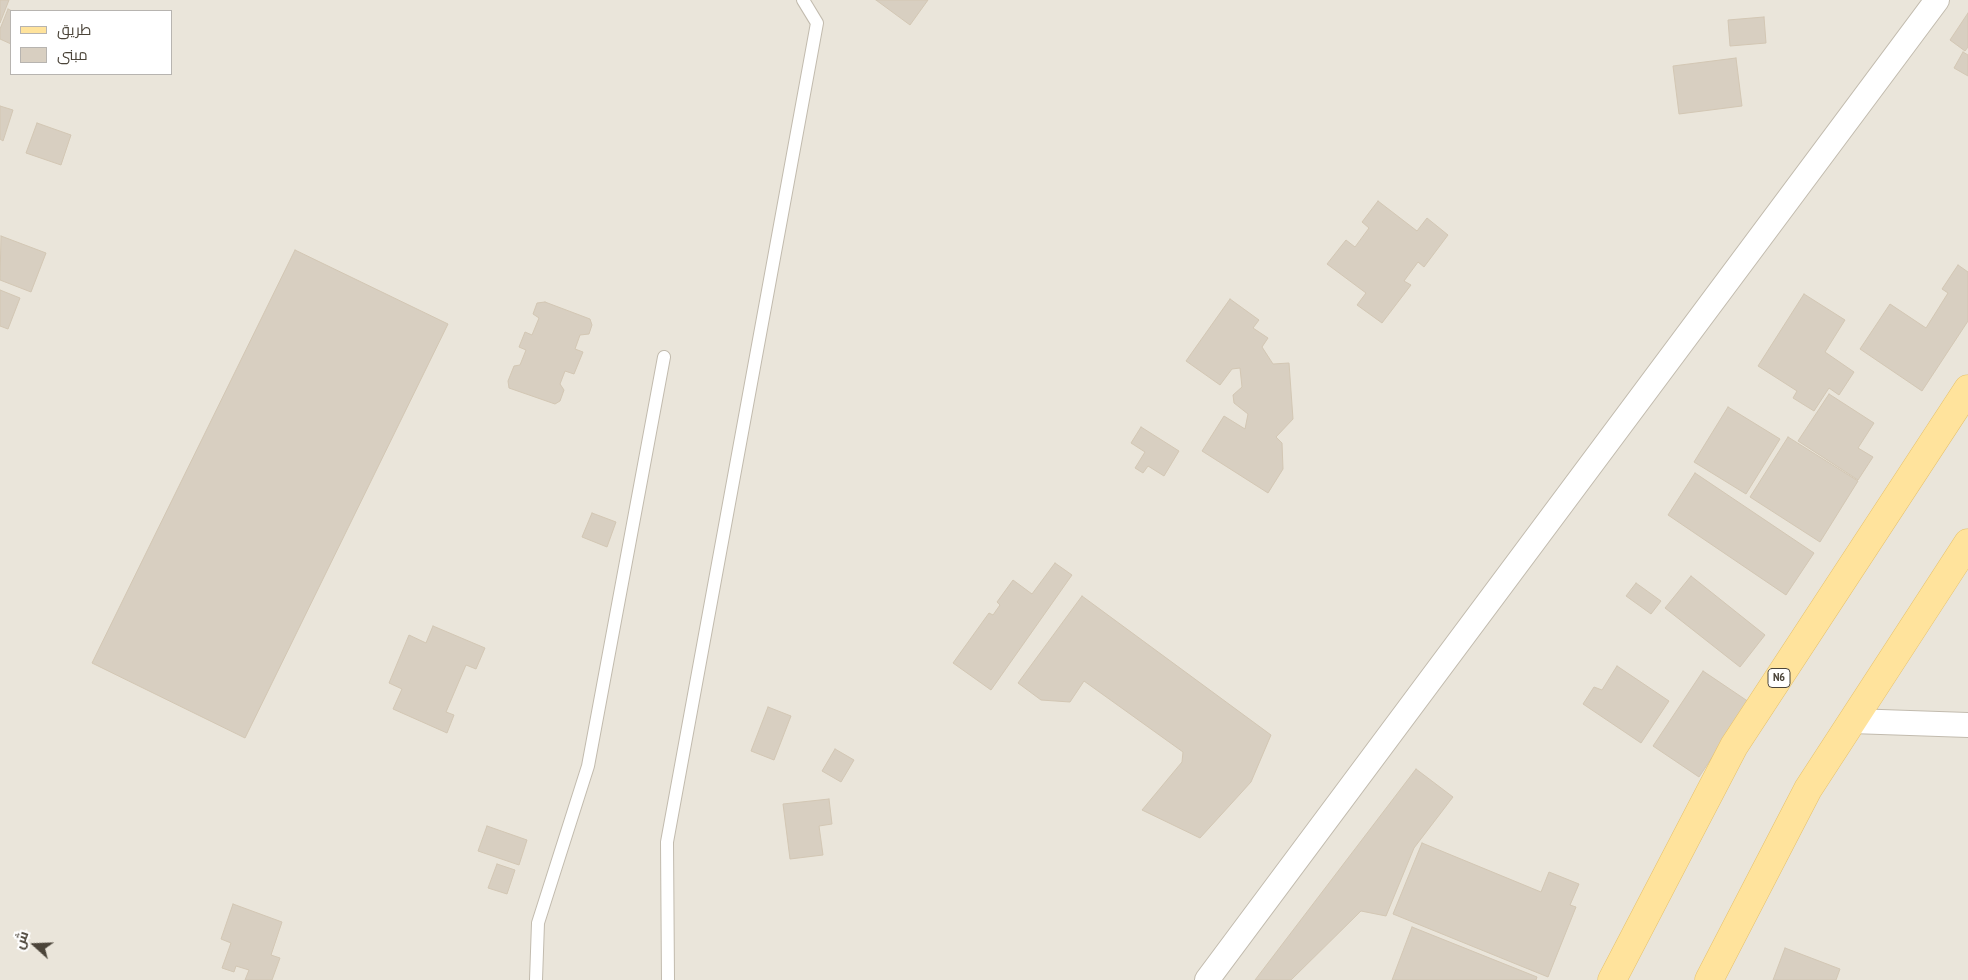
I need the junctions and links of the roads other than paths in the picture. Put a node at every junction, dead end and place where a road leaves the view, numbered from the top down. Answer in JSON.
{"nodes":[{"id":1,"x":803,"y":0,"type":"edge"},
{"id":2,"x":1937,"y":0,"type":"edge"},
{"id":3,"x":664,"y":357,"type":"dead end"},
{"id":4,"x":1968,"y":389,"type":"edge"},
{"id":5,"x":1968,"y":543,"type":"edge"},
{"id":6,"x":1852,"y":721,"type":"junction"},
{"id":7,"x":1968,"y":725,"type":"edge"},
{"id":8,"x":536,"y":980,"type":"edge"},
{"id":9,"x":668,"y":980,"type":"edge"},
{"id":10,"x":1207,"y":980,"type":"edge"},
{"id":11,"x":1612,"y":980,"type":"edge"},
{"id":12,"x":1710,"y":980,"type":"edge"}],
"edges":[{"from":1,"to":9,"type":"lane"},
{"from":2,"to":10,"type":"street"},
{"from":3,"to":8,"type":"lane"},
{"from":4,"to":11,"type":"main road","number":"N6"},
{"from":5,"to":6,"type":"main road"},
{"from":6,"to":7,"type":"street"},
{"from":6,"to":12,"type":"main road"}]}
